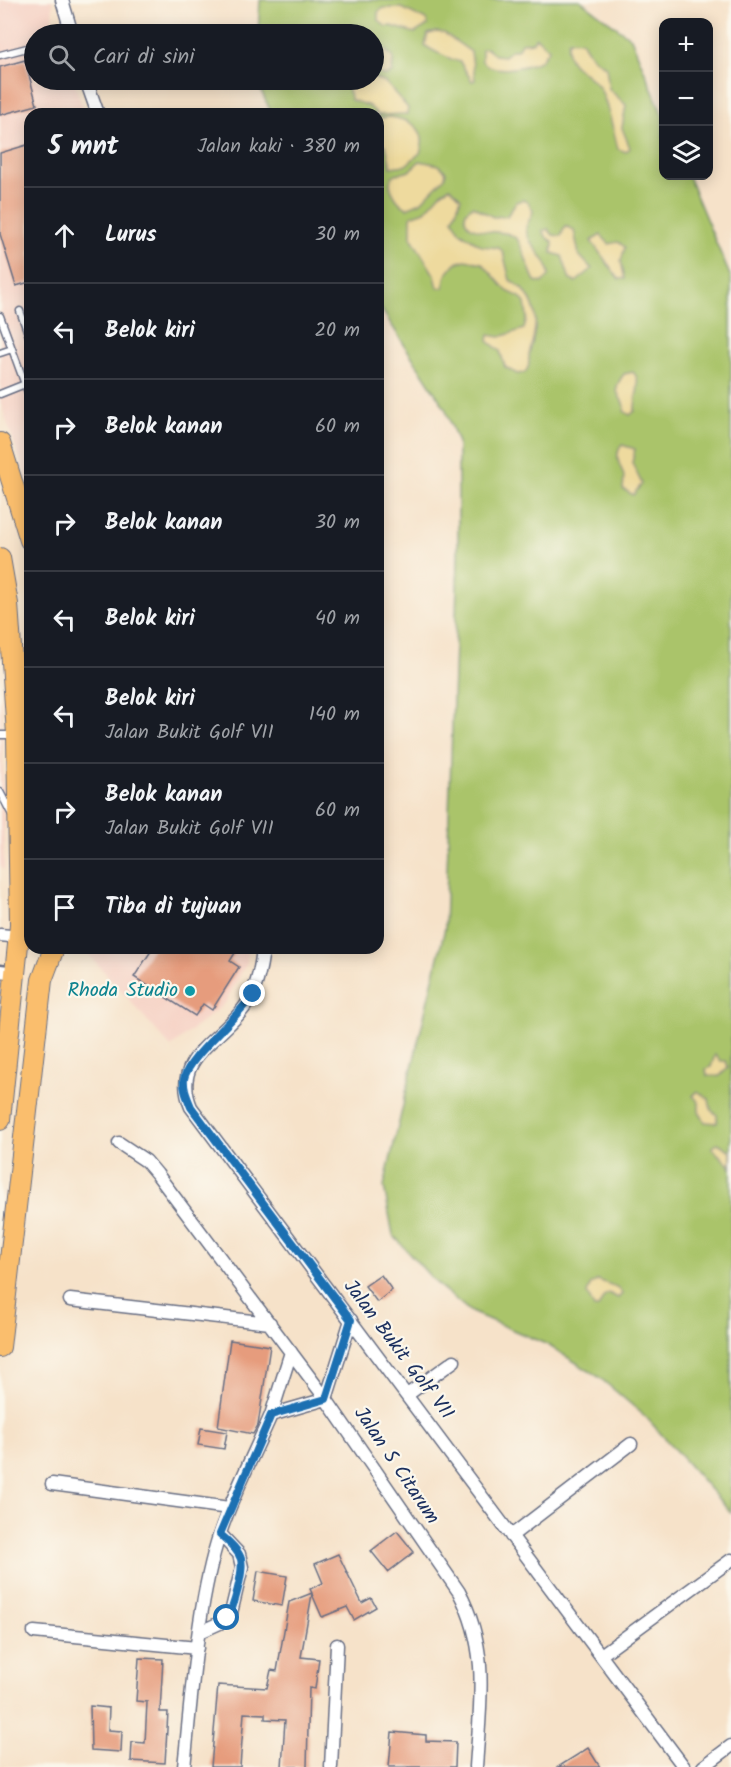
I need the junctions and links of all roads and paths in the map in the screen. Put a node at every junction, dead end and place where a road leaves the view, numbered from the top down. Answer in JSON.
{"nodes":[{"id":1,"x":62,"y":0,"type":"edge"},
{"id":2,"x":69,"y":24,"type":"edge"},
{"id":3,"x":24,"y":49,"type":"edge"},
{"id":4,"x":0,"y":56,"type":"edge"},
{"id":5,"x":90,"y":90,"type":"edge"},
{"id":6,"x":96,"y":108,"type":"edge"},
{"id":7,"x":20,"y":310,"type":"dead end"},
{"id":8,"x":0,"y":316,"type":"edge"},
{"id":9,"x":24,"y":322,"type":"edge"},
{"id":10,"x":12,"y":348,"type":"junction"},
{"id":11,"x":0,"y":353,"type":"edge"},
{"id":12,"x":24,"y":381,"type":"edge"},
{"id":13,"x":24,"y":384,"type":"edge"},
{"id":14,"x":0,"y":394,"type":"edge"},
{"id":15,"x":0,"y":442,"type":"edge"},
{"id":16,"x":24,"y":520,"type":"edge"},
{"id":17,"x":1,"y":566,"type":"edge"},
{"id":18,"x":12,"y":657,"type":"junction"},
{"id":19,"x":24,"y":686,"type":"edge"},
{"id":20,"x":9,"y":735,"type":"edge"},
{"id":21,"x":0,"y":792,"type":"edge"},
{"id":22,"x":19,"y":829,"type":"junction"},
{"id":23,"x":18,"y":927,"type":"edge"},
{"id":24,"x":44,"y":954,"type":"edge"},
{"id":25,"x":52,"y":954,"type":"edge"},
{"id":26,"x":262,"y":954,"type":"edge"},
{"id":27,"x":8,"y":972,"type":"edge"},
{"id":28,"x":42,"y":980,"type":"junction"},
{"id":29,"x":0,"y":1120,"type":"edge"},
{"id":30,"x":119,"y":1143,"type":"dead end"},
{"id":31,"x":70,"y":1300,"type":"dead end"},
{"id":32,"x":351,"y":1320,"type":"junction"},
{"id":33,"x":270,"y":1323,"type":"junction"},
{"id":34,"x":0,"y":1347,"type":"edge"},
{"id":35,"x":291,"y":1352,"type":"junction"},
{"id":36,"x":454,"y":1361,"type":"dead end"},
{"id":37,"x":407,"y":1395,"type":"junction"},
{"id":38,"x":326,"y":1399,"type":"junction"},
{"id":39,"x":271,"y":1415,"type":"junction"},
{"id":40,"x":631,"y":1444,"type":"dead end"},
{"id":41,"x":52,"y":1484,"type":"dead end"},
{"id":42,"x":230,"y":1508,"type":"junction"},
{"id":43,"x":220,"y":1534,"type":"junction"},
{"id":44,"x":511,"y":1536,"type":"junction"},
{"id":45,"x":731,"y":1560,"type":"edge"},
{"id":46,"x":34,"y":1632,"type":"dead end"},
{"id":47,"x":200,"y":1632,"type":"junction"},
{"id":48,"x":337,"y":1645,"type":"dead end"},
{"id":49,"x":197,"y":1648,"type":"junction"},
{"id":50,"x":601,"y":1655,"type":"junction"},
{"id":51,"x":731,"y":1746,"type":"edge"},
{"id":52,"x":184,"y":1767,"type":"edge"},
{"id":53,"x":332,"y":1767,"type":"edge"},
{"id":54,"x":476,"y":1767,"type":"edge"},
{"id":55,"x":684,"y":1767,"type":"edge"},
{"id":56,"x":703,"y":1767,"type":"edge"}],
"edges":[{"from":1,"to":2,"type":"street"},
{"from":3,"to":4,"type":"lane"},
{"from":5,"to":6,"type":"street"},
{"from":7,"to":9,"type":"lane"},
{"from":8,"to":10,"type":"lane"},
{"from":10,"to":11,"type":"lane"},
{"from":10,"to":12,"type":"lane"},
{"from":13,"to":14,"type":"lane"},
{"from":15,"to":16,"type":"main road"},
{"from":17,"to":18,"type":"main road"},
{"from":18,"to":19,"type":"main road"},
{"from":18,"to":20,"type":"main road"},
{"from":20,"to":22,"type":"main road"},
{"from":21,"to":22,"type":"lane"},
{"from":22,"to":23,"type":"main road"},
{"from":23,"to":27,"type":"main road"},
{"from":24,"to":28,"type":"main road"},
{"from":25,"to":28,"type":"main road"},
{"from":26,"to":32,"type":"street","name":"Jalan Bukit Golf VII"},
{"from":27,"to":29,"type":"main road"},
{"from":28,"to":34,"type":"main road"},
{"from":30,"to":33,"type":"street","name":"Jalan S Citarum"},
{"from":31,"to":33,"type":"street"},
{"from":32,"to":37,"type":"street","name":"Jalan Bukit Golf VII"},
{"from":32,"to":38,"type":"street"},
{"from":33,"to":35,"type":"street","name":"Jalan S Citarum"},
{"from":35,"to":38,"type":"street","name":"Jalan S Citarum"},
{"from":35,"to":39,"type":"street"},
{"from":36,"to":37,"type":"street"},
{"from":37,"to":44,"type":"street","name":"Jalan Bukit Golf VII"},
{"from":38,"to":39,"type":"street"},
{"from":38,"to":54,"type":"street","name":"Jalan S Citarum"},
{"from":39,"to":42,"type":"street"},
{"from":40,"to":44,"type":"street"},
{"from":41,"to":42,"type":"street"},
{"from":42,"to":43,"type":"street"},
{"from":43,"to":47,"type":"street"},
{"from":43,"to":47,"type":"street"},
{"from":44,"to":50,"type":"street","name":"Jalan Bukit Golf VII"},
{"from":45,"to":50,"type":"street"},
{"from":46,"to":49,"type":"street"},
{"from":47,"to":49,"type":"street"},
{"from":48,"to":53,"type":"street"},
{"from":49,"to":52,"type":"street"},
{"from":50,"to":55,"type":"street","name":"Jalan Bukit Golf VII"},
{"from":51,"to":56,"type":"street"}]}
